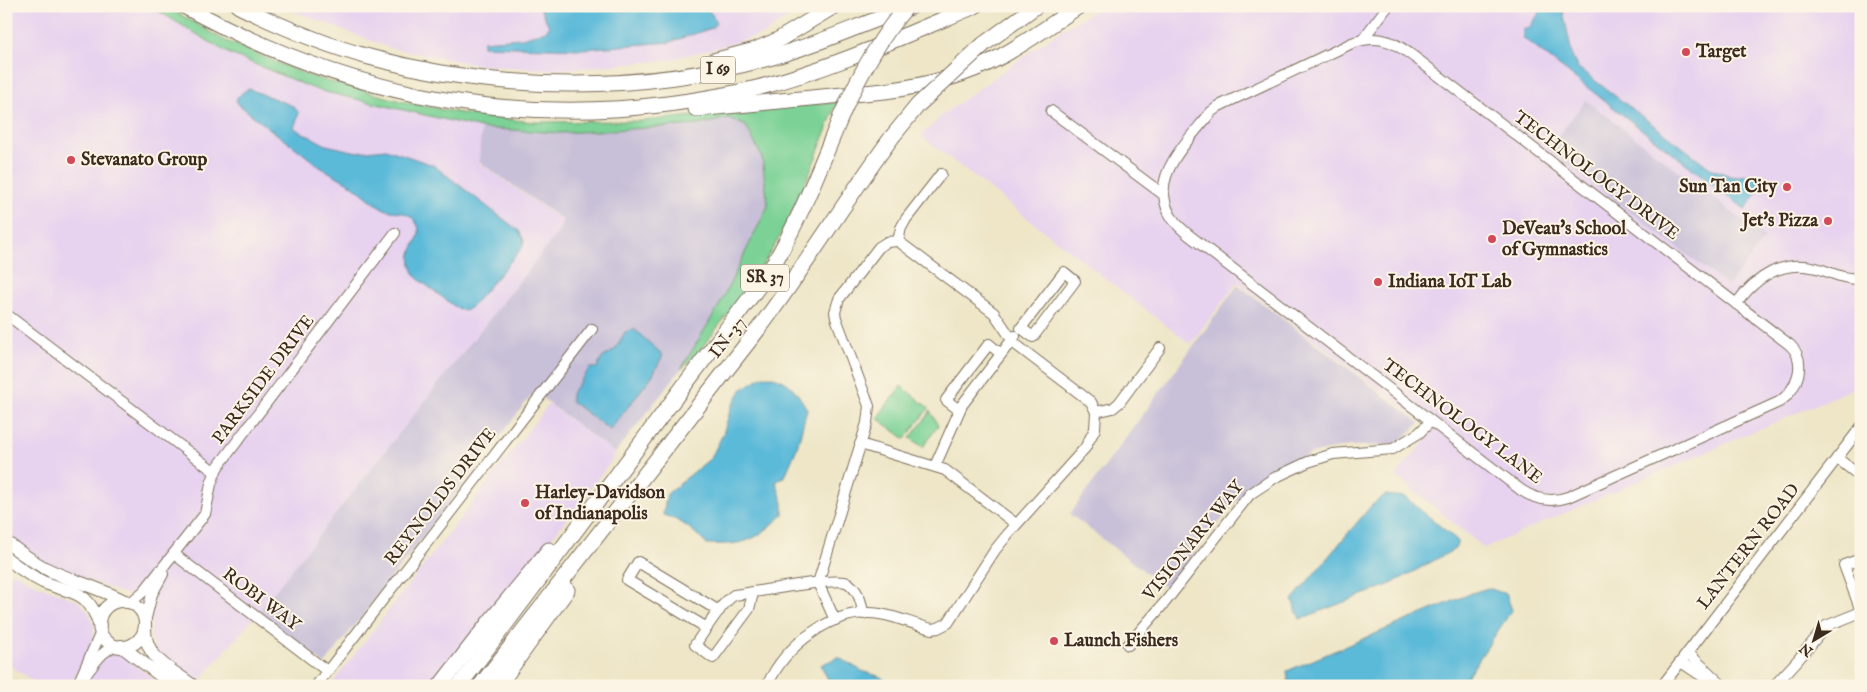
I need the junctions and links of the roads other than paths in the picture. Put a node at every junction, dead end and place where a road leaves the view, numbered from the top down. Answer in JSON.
{"nodes":[{"id":1,"x":184,"y":6,"type":"edge"},
{"id":2,"x":239,"y":6,"type":"edge"},
{"id":3,"x":834,"y":6,"type":"edge"},
{"id":4,"x":907,"y":6,"type":"edge"},
{"id":5,"x":912,"y":6,"type":"edge"},
{"id":6,"x":975,"y":6,"type":"edge"},
{"id":7,"x":1036,"y":6,"type":"edge"},
{"id":8,"x":1079,"y":6,"type":"edge"},
{"id":9,"x":1388,"y":6,"type":"edge"},
{"id":10,"x":1363,"y":39,"type":"junction"},
{"id":11,"x":1384,"y":40,"type":"joint"},
{"id":12,"x":514,"y":82,"type":"junction"},
{"id":13,"x":640,"y":107,"type":"junction"},
{"id":14,"x":1051,"y":111,"type":"dead end"},
{"id":15,"x":941,"y":174,"type":"dead end"},
{"id":16,"x":1164,"y":195,"type":"junction"},
{"id":17,"x":395,"y":233,"type":"dead end"},
{"id":18,"x":898,"y":241,"type":"junction"},
{"id":19,"x":1861,"y":279,"type":"edge"},
{"id":20,"x":1736,"y":304,"type":"junction"},
{"id":21,"x":6,"y":314,"type":"edge"},
{"id":22,"x":1021,"y":328,"type":"junction"},
{"id":23,"x":592,"y":329,"type":"dead end"},
{"id":24,"x":1011,"y":341,"type":"junction"},
{"id":25,"x":1786,"y":342,"type":"joint"},
{"id":26,"x":1160,"y":348,"type":"dead end"},
{"id":27,"x":1001,"y":354,"type":"junction"},
{"id":28,"x":959,"y":410,"type":"junction"},
{"id":29,"x":1096,"y":412,"type":"junction"},
{"id":30,"x":1431,"y":421,"type":"junction"},
{"id":31,"x":1861,"y":426,"type":"edge"},
{"id":32,"x":672,"y":440,"type":"junction"},
{"id":33,"x":860,"y":444,"type":"junction"},
{"id":34,"x":631,"y":457,"type":"junction"},
{"id":35,"x":1837,"y":458,"type":"junction"},
{"id":36,"x":935,"y":466,"type":"junction"},
{"id":37,"x":216,"y":472,"type":"junction"},
{"id":38,"x":1861,"y":477,"type":"edge"},
{"id":39,"x":1016,"y":524,"type":"junction"},
{"id":40,"x":6,"y":542,"type":"edge"},
{"id":41,"x":174,"y":554,"type":"junction"},
{"id":42,"x":6,"y":558,"type":"edge"},
{"id":43,"x":1861,"y":559,"type":"edge"},
{"id":44,"x":818,"y":583,"type":"junction"},
{"id":45,"x":753,"y":593,"type":"junction"},
{"id":46,"x":128,"y":602,"type":"junction"},
{"id":47,"x":719,"y":611,"type":"junction"},
{"id":48,"x":1861,"y":612,"type":"edge"},
{"id":49,"x":863,"y":614,"type":"junction"},
{"id":50,"x":835,"y":620,"type":"junction"},
{"id":51,"x":145,"y":624,"type":"junction"},
{"id":52,"x":101,"y":628,"type":"junction"},
{"id":53,"x":707,"y":628,"type":"junction"},
{"id":54,"x":1128,"y":645,"type":"dead end"},
{"id":55,"x":119,"y":646,"type":"junction"},
{"id":56,"x":1688,"y":653,"type":"junction"},
{"id":57,"x":1680,"y":662,"type":"junction"},
{"id":58,"x":327,"y":671,"type":"junction"},
{"id":59,"x":77,"y":686,"type":"edge"},
{"id":60,"x":174,"y":686,"type":"edge"},
{"id":61,"x":193,"y":686,"type":"edge"},
{"id":62,"x":316,"y":686,"type":"edge"},
{"id":63,"x":440,"y":686,"type":"edge"},
{"id":64,"x":459,"y":686,"type":"edge"},
{"id":65,"x":480,"y":686,"type":"edge"},
{"id":66,"x":498,"y":686,"type":"edge"},
{"id":67,"x":767,"y":686,"type":"edge"},
{"id":68,"x":1662,"y":686,"type":"edge"},
{"id":69,"x":1717,"y":686,"type":"edge"},
{"id":70,"x":1723,"y":686,"type":"edge"},
{"id":71,"x":1774,"y":686,"type":"edge"}],
"edges":[{"from":1,"to":13,"type":"highway","number":"I 69"},
{"from":2,"to":12,"type":"highway","number":"I 69"},
{"from":3,"to":12,"type":"highway"},
{"from":4,"to":34,"type":"highway","name":"IN-37","number":"SR 37","bridge":true},
{"from":5,"to":12,"type":"highway","number":"I 69"},
{"from":6,"to":13,"type":"highway","number":"I 69"},
{"from":7,"to":32,"type":"highway","name":"IN-37","number":"SR 37","bridge":true},
{"from":8,"to":13,"type":"highway"},
{"from":9,"to":10,"type":"street"},
{"from":10,"to":11,"type":"street","name":"TECHNOLOGY LANE"},
{"from":10,"to":16,"type":"street","name":"TECHNOLOGY LANE"},
{"from":11,"to":20,"type":"street","name":"TECHNOLOGY DRIVE"},
{"from":14,"to":16,"type":"street"},
{"from":15,"to":18,"type":"street"},
{"from":16,"to":30,"type":"street","name":"TECHNOLOGY LANE"},
{"from":17,"to":37,"type":"street","name":"PARKSIDE DRIVE"},
{"from":18,"to":24,"type":"street"},
{"from":18,"to":33,"type":"street"},
{"from":19,"to":20,"type":"street"},
{"from":20,"to":25,"type":"street","name":"TECHNOLOGY DRIVE"},
{"from":21,"to":37,"type":"street"},
{"from":22,"to":22,"type":"street"},
{"from":22,"to":24,"type":"street"},
{"from":23,"to":58,"type":"street","name":"REYNOLDS DRIVE"},
{"from":24,"to":27,"type":"street"},
{"from":24,"to":29,"type":"street"},
{"from":25,"to":30,"type":"street","name":"TECHNOLOGY LANE"},
{"from":26,"to":29,"type":"street"},
{"from":27,"to":28,"type":"street"},
{"from":27,"to":28,"type":"street"},
{"from":28,"to":36,"type":"street"},
{"from":29,"to":39,"type":"street"},
{"from":30,"to":54,"type":"street","name":"VISIONARY WAY"},
{"from":31,"to":35,"type":"street","name":"LANTERN ROAD"},
{"from":32,"to":65,"type":"highway","name":"IN-37","number":"SR 37"},
{"from":32,"to":66,"type":"highway"},
{"from":33,"to":36,"type":"street"},
{"from":33,"to":44,"type":"street"},
{"from":34,"to":63,"type":"highway"},
{"from":34,"to":64,"type":"highway","name":"IN-37","number":"SR 37"},
{"from":35,"to":38,"type":"street"},
{"from":35,"to":56,"type":"street","name":"LANTERN ROAD"},
{"from":36,"to":39,"type":"street"},
{"from":37,"to":41,"type":"street","name":"PARKSIDE DRIVE"},
{"from":39,"to":49,"type":"street"},
{"from":40,"to":46,"type":"main road"},
{"from":41,"to":46,"type":"street","name":"PARKSIDE DRIVE"},
{"from":41,"to":51,"type":"street","name":"PARKSIDE DRIVE"},
{"from":41,"to":58,"type":"street","name":"ROBI WAY"},
{"from":42,"to":52,"type":"main road"},
{"from":43,"to":48,"type":"street"},
{"from":44,"to":45,"type":"street"},
{"from":44,"to":49,"type":"street"},
{"from":44,"to":50,"type":"street"},
{"from":45,"to":47,"type":"street"},
{"from":45,"to":53,"type":"street"},
{"from":46,"to":51,"type":"main road"},
{"from":46,"to":52,"type":"main road"},
{"from":47,"to":53,"type":"street"},
{"from":47,"to":53,"type":"street"},
{"from":48,"to":71,"type":"street"},
{"from":49,"to":50,"type":"street"},
{"from":50,"to":67,"type":"street"},
{"from":51,"to":55,"type":"main road"},
{"from":51,"to":61,"type":"main road"},
{"from":52,"to":55,"type":"main road"},
{"from":52,"to":59,"type":"street"},
{"from":55,"to":59,"type":"street"},
{"from":55,"to":60,"type":"main road"},
{"from":56,"to":57,"type":"street","name":"LANTERN ROAD"},
{"from":56,"to":70,"type":"street"},
{"from":57,"to":68,"type":"street","name":"LANTERN ROAD"},
{"from":57,"to":69,"type":"street"},
{"from":58,"to":62,"type":"street","name":"REYNOLDS DRIVE"}]}
